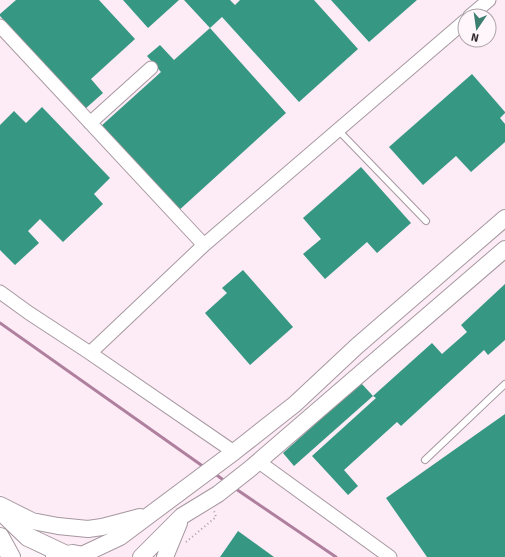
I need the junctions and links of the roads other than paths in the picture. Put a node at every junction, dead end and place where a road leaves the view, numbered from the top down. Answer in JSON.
{"nodes":[{"id":1,"x":489,"y":0,"type":"edge"},
{"id":2,"x":480,"y":8,"type":"edge"},
{"id":3,"x":0,"y":26,"type":"edge"},
{"id":4,"x":457,"y":27,"type":"edge"},
{"id":5,"x":151,"y":68,"type":"dead end"},
{"id":6,"x":90,"y":123,"type":"junction"},
{"id":7,"x":338,"y":130,"type":"junction"},
{"id":8,"x":505,"y":218,"type":"edge"},
{"id":9,"x":426,"y":221,"type":"dead end"},
{"id":10,"x":204,"y":244,"type":"junction"},
{"id":11,"x":505,"y":249,"type":"edge"},
{"id":12,"x":0,"y":292,"type":"edge"},
{"id":13,"x":90,"y":353,"type":"junction"},
{"id":14,"x":505,"y":384,"type":"edge"},
{"id":15,"x":234,"y":452,"type":"junction"},
{"id":16,"x":425,"y":460,"type":"dead end"},
{"id":17,"x":255,"y":465,"type":"junction"},
{"id":18,"x":0,"y":505,"type":"edge"},
{"id":19,"x":0,"y":510,"type":"edge"},
{"id":20,"x":152,"y":514,"type":"junction"},
{"id":21,"x":182,"y":516,"type":"junction"},
{"id":22,"x":0,"y":537,"type":"edge"},
{"id":23,"x":60,"y":556,"type":"edge"},
{"id":24,"x":85,"y":556,"type":"edge"},
{"id":25,"x":11,"y":557,"type":"edge"},
{"id":26,"x":141,"y":557,"type":"edge"},
{"id":27,"x":165,"y":557,"type":"edge"},
{"id":28,"x":390,"y":557,"type":"edge"}],
"edges":[{"from":1,"to":2,"type":"street"},
{"from":3,"to":6,"type":"street"},
{"from":4,"to":7,"type":"street"},
{"from":5,"to":6,"type":"street"},
{"from":6,"to":10,"type":"street"},
{"from":7,"to":9,"type":"lane"},
{"from":7,"to":10,"type":"street"},
{"from":8,"to":15,"type":"street"},
{"from":10,"to":13,"type":"street"},
{"from":11,"to":17,"type":"street"},
{"from":12,"to":13,"type":"street"},
{"from":13,"to":15,"type":"street"},
{"from":14,"to":16,"type":"lane"},
{"from":15,"to":20,"type":"street"},
{"from":17,"to":21,"type":"street"},
{"from":17,"to":28,"type":"street"},
{"from":18,"to":20,"type":"street"},
{"from":19,"to":23,"type":"main road"},
{"from":20,"to":24,"type":"street"},
{"from":21,"to":26,"type":"street"},
{"from":21,"to":27,"type":"street"},
{"from":22,"to":25,"type":"main road"},
{"from":23,"to":24,"type":"main road"}]}
